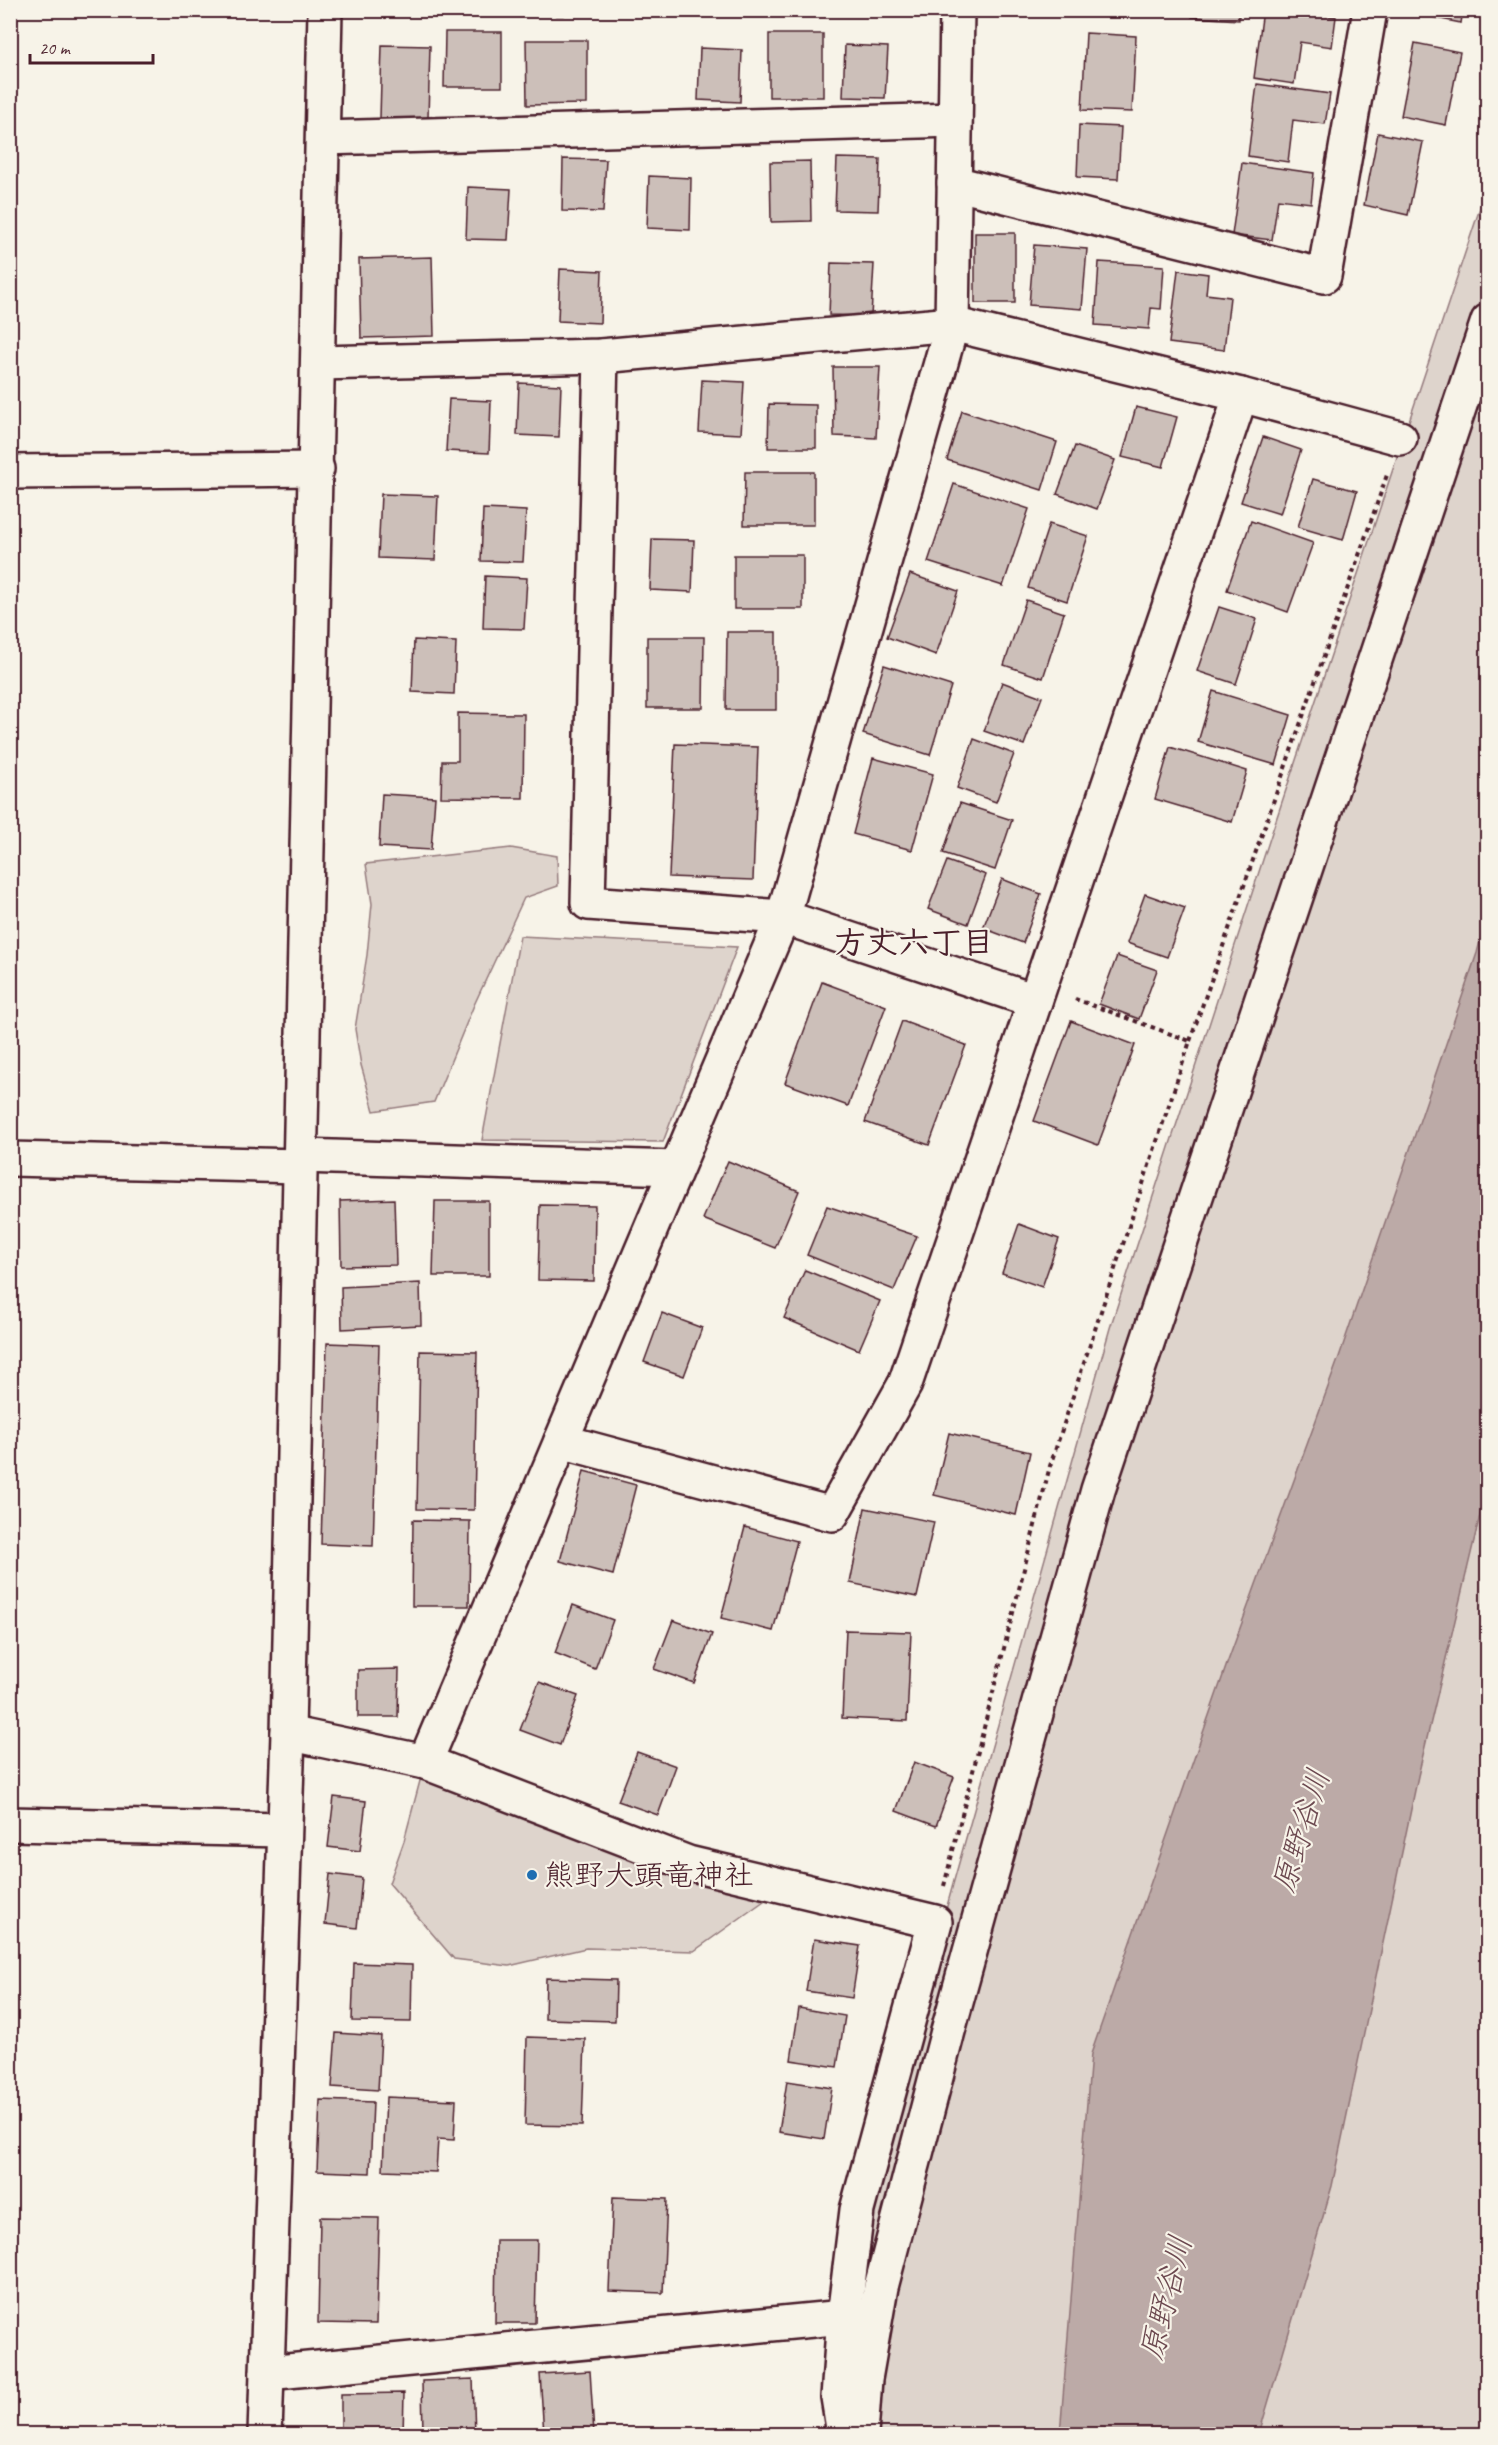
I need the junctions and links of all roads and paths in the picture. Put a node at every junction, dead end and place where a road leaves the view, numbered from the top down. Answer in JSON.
{"nodes":[{"id":1,"x":325,"y":10,"type":"edge"},
{"id":2,"x":957,"y":10,"type":"edge"},
{"id":3,"x":1370,"y":10,"type":"edge"},
{"id":4,"x":955,"y":120,"type":"junction"},
{"id":5,"x":323,"y":138,"type":"junction"},
{"id":6,"x":954,"y":183,"type":"junction"},
{"id":7,"x":1488,"y":321,"type":"edge"},
{"id":8,"x":952,"y":324,"type":"junction"},
{"id":9,"x":601,"y":357,"type":"junction"},
{"id":10,"x":319,"y":363,"type":"junction"},
{"id":11,"x":1241,"y":395,"type":"junction"},
{"id":12,"x":1400,"y":438,"type":"joint"},
{"id":13,"x":317,"y":469,"type":"junction"},
{"id":14,"x":10,"y":472,"type":"edge"},
{"id":15,"x":783,"y":917,"type":"junction"},
{"id":16,"x":1038,"y":994,"type":"junction"},
{"id":17,"x":1190,"y":1041,"type":"junction"},
{"id":18,"x":10,"y":1159,"type":"edge"},
{"id":19,"x":301,"y":1161,"type":"junction"},
{"id":20,"x":676,"y":1167,"type":"junction"},
{"id":21,"x":561,"y":1441,"type":"junction"},
{"id":22,"x":288,"y":1733,"type":"junction"},
{"id":23,"x":425,"y":1762,"type":"junction"},
{"id":24,"x":10,"y":1824,"type":"edge"},
{"id":25,"x":284,"y":1830,"type":"junction"},
{"id":26,"x":935,"y":1922,"type":"junction"},
{"id":27,"x":844,"y":2317,"type":"junction"},
{"id":28,"x":267,"y":2373,"type":"junction"},
{"id":29,"x":265,"y":2434,"type":"edge"},
{"id":30,"x":844,"y":2434,"type":"edge"},
{"id":31,"x":861,"y":2434,"type":"edge"}],
"edges":[{"from":1,"to":5,"type":"street"},
{"from":2,"to":4,"type":"street"},
{"from":3,"to":6,"type":"street"},
{"from":4,"to":5,"type":"street"},
{"from":4,"to":6,"type":"street"},
{"from":5,"to":10,"type":"street"},
{"from":6,"to":8,"type":"street"},
{"from":7,"to":31,"type":"street"},
{"from":8,"to":9,"type":"street"},
{"from":8,"to":11,"type":"street"},
{"from":8,"to":15,"type":"street"},
{"from":9,"to":10,"type":"street"},
{"from":9,"to":15,"type":"street"},
{"from":10,"to":13,"type":"street"},
{"from":11,"to":12,"type":"street"},
{"from":11,"to":16,"type":"street"},
{"from":12,"to":17,"type":"path"},
{"from":13,"to":14,"type":"street"},
{"from":13,"to":19,"type":"street"},
{"from":15,"to":16,"type":"street"},
{"from":15,"to":20,"type":"street"},
{"from":16,"to":17,"type":"path"},
{"from":16,"to":21,"type":"street"},
{"from":17,"to":26,"type":"path"},
{"from":18,"to":19,"type":"street"},
{"from":19,"to":20,"type":"street"},
{"from":19,"to":22,"type":"street"},
{"from":20,"to":21,"type":"street"},
{"from":21,"to":23,"type":"street"},
{"from":22,"to":23,"type":"street"},
{"from":22,"to":25,"type":"street"},
{"from":23,"to":26,"type":"street"},
{"from":24,"to":25,"type":"street"},
{"from":25,"to":28,"type":"street"},
{"from":26,"to":27,"type":"street"},
{"from":27,"to":28,"type":"street"},
{"from":27,"to":30,"type":"street"},
{"from":28,"to":29,"type":"street"}]}
